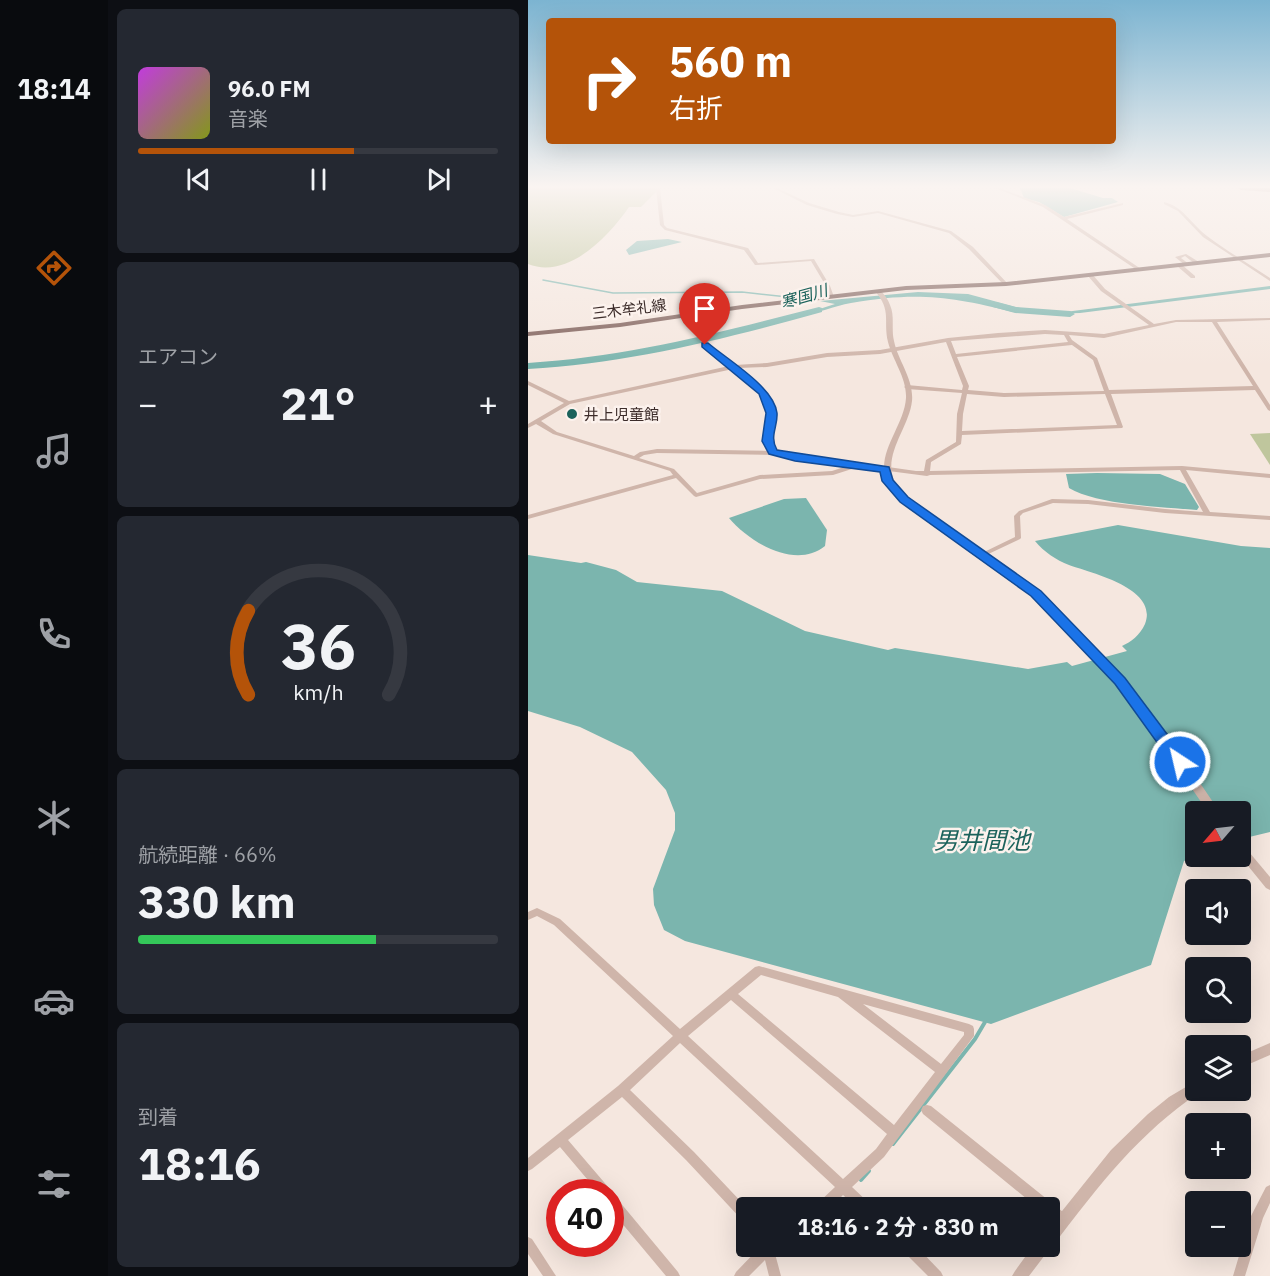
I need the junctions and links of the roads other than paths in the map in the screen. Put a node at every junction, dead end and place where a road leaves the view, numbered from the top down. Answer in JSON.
{"nodes":[{"id":1,"x":740,"y":248,"type":"edge"},
{"id":2,"x":970,"y":248,"type":"edge"},
{"id":3,"x":1106,"y":248,"type":"edge"},
{"id":4,"x":1221,"y":248,"type":"edge"},
{"id":5,"x":1270,"y":255,"type":"edge"},
{"id":6,"x":1238,"y":259,"type":"junction"},
{"id":7,"x":1197,"y":263,"type":"junction"},
{"id":8,"x":1183,"y":264,"type":"junction"},
{"id":9,"x":1139,"y":269,"type":"junction"},
{"id":10,"x":1090,"y":275,"type":"junction"},
{"id":11,"x":1193,"y":278,"type":"dead end"},
{"id":12,"x":1270,"y":280,"type":"edge"},
{"id":13,"x":1006,"y":284,"type":"junction"},
{"id":14,"x":882,"y":295,"type":"junction"},
{"id":15,"x":832,"y":297,"type":"junction"},
{"id":16,"x":696,"y":314,"type":"junction"},
{"id":17,"x":1270,"y":319,"type":"edge"},
{"id":18,"x":1214,"y":321,"type":"junction"},
{"id":19,"x":1152,"y":325,"type":"junction"},
{"id":20,"x":528,"y":334,"type":"edge"},
{"id":21,"x":1066,"y":334,"type":"junction"},
{"id":22,"x":948,"y":340,"type":"junction"},
{"id":23,"x":1074,"y":343,"type":"junction"},
{"id":24,"x":893,"y":350,"type":"junction"},
{"id":25,"x":954,"y":356,"type":"junction"},
{"id":26,"x":733,"y":367,"type":"junction"},
{"id":27,"x":528,"y":383,"type":"edge"},
{"id":28,"x":907,"y":387,"type":"junction"},
{"id":29,"x":1257,"y":388,"type":"junction"},
{"id":30,"x":1109,"y":391,"type":"junction"},
{"id":31,"x":965,"y":393,"type":"junction"},
{"id":32,"x":568,"y":403,"type":"junction"},
{"id":33,"x":1270,"y":409,"type":"edge"},
{"id":34,"x":538,"y":422,"type":"junction"},
{"id":35,"x":528,"y":426,"type":"edge"},
{"id":36,"x":959,"y":433,"type":"junction"},
{"id":37,"x":778,"y":453,"type":"junction"},
{"id":38,"x":635,"y":458,"type":"junction"},
{"id":39,"x":857,"y":465,"type":"junction"},
{"id":40,"x":1182,"y":468,"type":"junction"},
{"id":41,"x":885,"y":469,"type":"junction"},
{"id":42,"x":927,"y":474,"type":"junction"},
{"id":43,"x":675,"y":476,"type":"junction"},
{"id":44,"x":1270,"y":476,"type":"edge"},
{"id":45,"x":1207,"y":513,"type":"junction"},
{"id":46,"x":528,"y":517,"type":"edge"},
{"id":47,"x":1270,"y":518,"type":"edge"},
{"id":48,"x":982,"y":555,"type":"junction"},
{"id":49,"x":1206,"y":801,"type":"edge"},
{"id":50,"x":1251,"y":863,"type":"edge"},
{"id":51,"x":1270,"y":885,"type":"edge"},
{"id":52,"x":528,"y":916,"type":"edge"},
{"id":53,"x":838,"y":991,"type":"junction"},
{"id":54,"x":731,"y":994,"type":"junction"},
{"id":55,"x":681,"y":1035,"type":"junction"},
{"id":56,"x":1270,"y":1049,"type":"edge"},
{"id":57,"x":1251,"y":1057,"type":"edge"},
{"id":58,"x":942,"y":1071,"type":"junction"},
{"id":59,"x":622,"y":1090,"type":"junction"},
{"id":60,"x":1185,"y":1095,"type":"edge"},
{"id":61,"x":927,"y":1110,"type":"dead end"},
{"id":62,"x":894,"y":1132,"type":"junction"},
{"id":63,"x":561,"y":1140,"type":"junction"},
{"id":64,"x":528,"y":1165,"type":"edge"},
{"id":65,"x":594,"y":1179,"type":"edge"},
{"id":66,"x":844,"y":1186,"type":"junction"},
{"id":67,"x":1270,"y":1191,"type":"edge"},
{"id":68,"x":832,"y":1197,"type":"edge"},
{"id":69,"x":855,"y":1197,"type":"edge"},
{"id":70,"x":1035,"y":1197,"type":"edge"},
{"id":71,"x":736,"y":1205,"type":"edge"},
{"id":72,"x":624,"y":1216,"type":"edge"},
{"id":73,"x":1060,"y":1217,"type":"edge"},
{"id":74,"x":1064,"y":1220,"type":"junction"},
{"id":75,"x":1060,"y":1225,"type":"edge"},
{"id":76,"x":528,"y":1243,"type":"edge"},
{"id":77,"x":758,"y":1257,"type":"edge"},
{"id":78,"x":771,"y":1257,"type":"edge"},
{"id":79,"x":917,"y":1257,"type":"edge"},
{"id":80,"x":1035,"y":1257,"type":"edge"},
{"id":81,"x":550,"y":1276,"type":"edge"},
{"id":82,"x":674,"y":1276,"type":"edge"},
{"id":83,"x":740,"y":1276,"type":"edge"},
{"id":84,"x":776,"y":1276,"type":"edge"},
{"id":85,"x":937,"y":1276,"type":"edge"},
{"id":86,"x":1020,"y":1276,"type":"edge"},
{"id":87,"x":1239,"y":1276,"type":"edge"}],
"edges":[{"from":1,"to":15,"type":"street"},
{"from":2,"to":13,"type":"street"},
{"from":3,"to":9,"type":"street"},
{"from":4,"to":6,"type":"street"},
{"from":5,"to":6,"type":"main road","name":"三木牟礼線"},
{"from":6,"to":7,"type":"main road","name":"三木牟礼線"},
{"from":6,"to":12,"type":"street"},
{"from":7,"to":8,"type":"main road","name":"三木牟礼線"},
{"from":7,"to":8,"type":"street"},
{"from":8,"to":9,"type":"main road","name":"三木牟礼線"},
{"from":8,"to":11,"type":"street"},
{"from":9,"to":10,"type":"main road","name":"三木牟礼線"},
{"from":10,"to":13,"type":"main road","name":"三木牟礼線"},
{"from":10,"to":19,"type":"street"},
{"from":13,"to":14,"type":"main road","name":"三木牟礼線"},
{"from":14,"to":15,"type":"main road","name":"三木牟礼線"},
{"from":14,"to":24,"type":"street"},
{"from":15,"to":16,"type":"main road","name":"三木牟礼線"},
{"from":16,"to":20,"type":"main road","name":"三木牟礼線"},
{"from":16,"to":26,"type":"street"},
{"from":17,"to":18,"type":"street"},
{"from":18,"to":19,"type":"street"},
{"from":18,"to":29,"type":"street"},
{"from":19,"to":21,"type":"street"},
{"from":21,"to":22,"type":"street"},
{"from":21,"to":23,"type":"street"},
{"from":22,"to":24,"type":"street"},
{"from":22,"to":25,"type":"street"},
{"from":23,"to":25,"type":"street"},
{"from":23,"to":30,"type":"street"},
{"from":24,"to":26,"type":"street"},
{"from":24,"to":28,"type":"street"},
{"from":25,"to":31,"type":"street"},
{"from":26,"to":32,"type":"street"},
{"from":26,"to":37,"type":"street"},
{"from":27,"to":32,"type":"street"},
{"from":28,"to":31,"type":"street"},
{"from":28,"to":41,"type":"street"},
{"from":29,"to":30,"type":"street"},
{"from":29,"to":33,"type":"street"},
{"from":30,"to":31,"type":"street"},
{"from":30,"to":36,"type":"street"},
{"from":31,"to":36,"type":"street"},
{"from":32,"to":34,"type":"street"},
{"from":34,"to":35,"type":"street"},
{"from":34,"to":38,"type":"street"},
{"from":36,"to":42,"type":"street"},
{"from":37,"to":38,"type":"street"},
{"from":37,"to":39,"type":"street"},
{"from":38,"to":43,"type":"street"},
{"from":39,"to":41,"type":"street"},
{"from":39,"to":43,"type":"street"},
{"from":40,"to":42,"type":"street"},
{"from":40,"to":44,"type":"street"},
{"from":40,"to":45,"type":"street"},
{"from":41,"to":42,"type":"street"},
{"from":41,"to":48,"type":"street"},
{"from":43,"to":46,"type":"street"},
{"from":45,"to":47,"type":"street"},
{"from":45,"to":48,"type":"street"},
{"from":48,"to":49,"type":"street"},
{"from":50,"to":51,"type":"street"},
{"from":52,"to":55,"type":"street"},
{"from":53,"to":54,"type":"street"},
{"from":53,"to":58,"type":"street"},
{"from":53,"to":58,"type":"street"},
{"from":54,"to":55,"type":"street"},
{"from":54,"to":62,"type":"street"},
{"from":55,"to":59,"type":"street"},
{"from":55,"to":66,"type":"street"},
{"from":56,"to":57,"type":"street"},
{"from":58,"to":62,"type":"street"},
{"from":59,"to":63,"type":"street"},
{"from":59,"to":71,"type":"street"},
{"from":60,"to":74,"type":"street"},
{"from":61,"to":70,"type":"street"},
{"from":62,"to":66,"type":"street"},
{"from":63,"to":64,"type":"street"},
{"from":63,"to":65,"type":"street"},
{"from":66,"to":68,"type":"street"},
{"from":66,"to":69,"type":"street"},
{"from":67,"to":87,"type":"street"},
{"from":72,"to":82,"type":"street"},
{"from":73,"to":74,"type":"street"},
{"from":74,"to":75,"type":"street"},
{"from":76,"to":81,"type":"street"},
{"from":77,"to":83,"type":"street"},
{"from":78,"to":84,"type":"street"},
{"from":79,"to":85,"type":"street"},
{"from":80,"to":86,"type":"street"}]}
